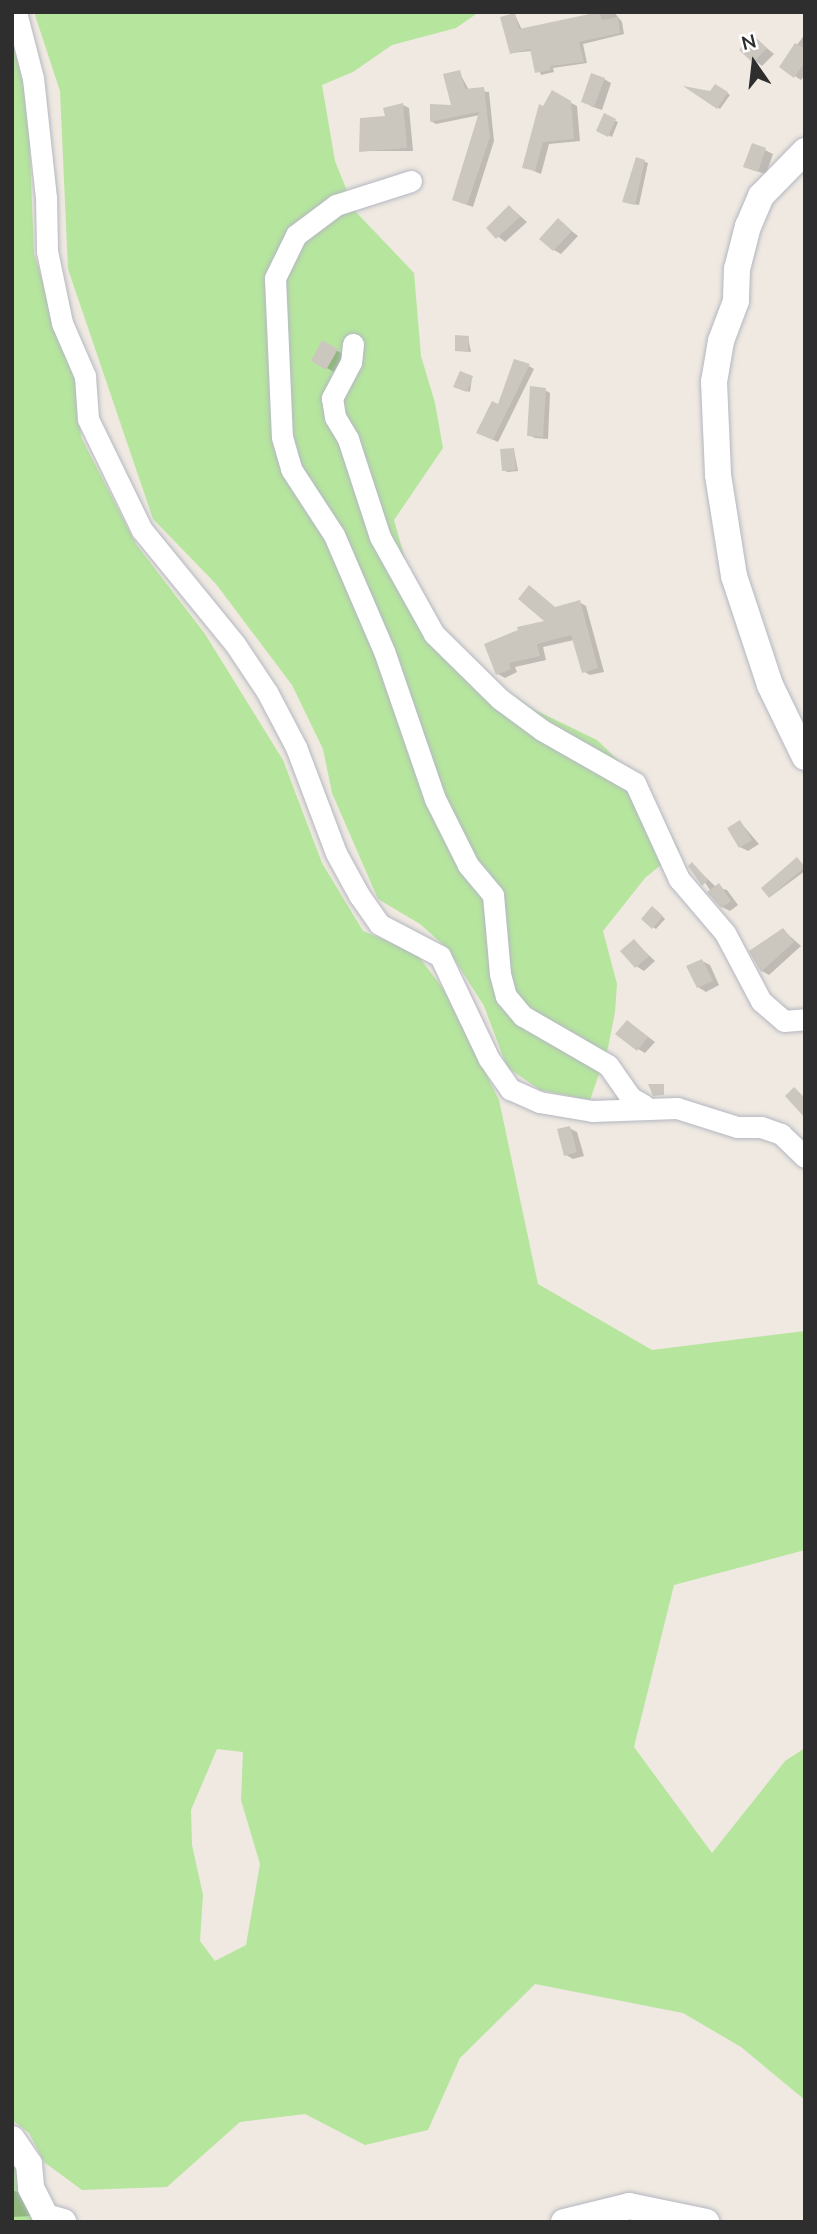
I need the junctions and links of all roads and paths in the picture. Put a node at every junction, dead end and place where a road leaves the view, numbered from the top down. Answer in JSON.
{"nodes":[{"id":1,"x":16,"y":12,"type":"edge"},
{"id":2,"x":805,"y":151,"type":"edge"},
{"id":3,"x":411,"y":181,"type":"dead end"},
{"id":4,"x":353,"y":344,"type":"dead end"},
{"id":5,"x":805,"y":757,"type":"edge"},
{"id":6,"x":805,"y":1019,"type":"edge"},
{"id":7,"x":643,"y":1105,"type":"junction"},
{"id":8,"x":805,"y":1157,"type":"edge"},
{"id":9,"x":12,"y":2139,"type":"edge"},
{"id":10,"x":63,"y":2222,"type":"edge"},
{"id":11,"x":564,"y":2222,"type":"edge"},
{"id":12,"x":706,"y":2222,"type":"edge"}],
"edges":[{"from":1,"to":7,"type":"street"},
{"from":2,"to":5,"type":"street"},
{"from":3,"to":7,"type":"street"},
{"from":4,"to":6,"type":"street"},
{"from":7,"to":8,"type":"street"},
{"from":9,"to":10,"type":"street"},
{"from":11,"to":12,"type":"street"}]}
